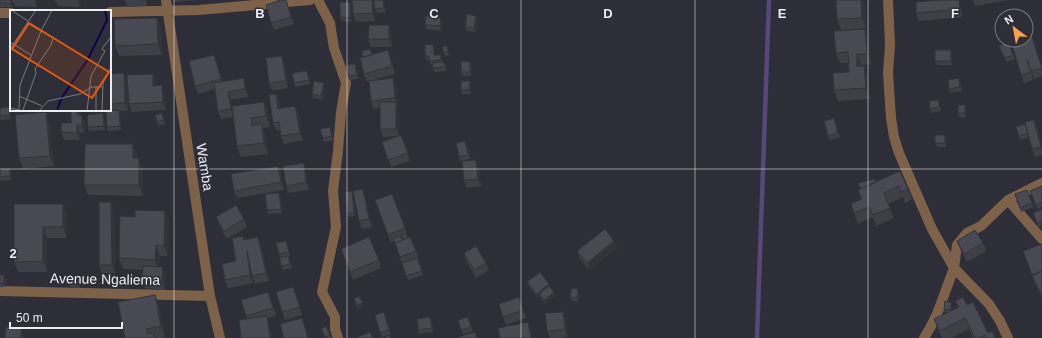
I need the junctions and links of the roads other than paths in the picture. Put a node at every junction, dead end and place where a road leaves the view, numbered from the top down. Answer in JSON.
{"nodes":[{"id":1,"x":166,"y":0,"type":"edge"},
{"id":2,"x":310,"y":0,"type":"edge"},
{"id":3,"x":318,"y":0,"type":"edge"},
{"id":4,"x":888,"y":0,"type":"edge"},
{"id":5,"x":167,"y":11,"type":"junction"},
{"id":6,"x":111,"y":12,"type":"edge"},
{"id":7,"x":1042,"y":183,"type":"edge"},
{"id":8,"x":1008,"y":200,"type":"junction"},
{"id":9,"x":1042,"y":239,"type":"edge"},
{"id":10,"x":954,"y":268,"type":"junction"},
{"id":11,"x":0,"y":291,"type":"edge"},
{"id":12,"x":210,"y":296,"type":"junction"},
{"id":13,"x":220,"y":338,"type":"edge"},
{"id":14,"x":338,"y":338,"type":"edge"},
{"id":15,"x":924,"y":338,"type":"edge"},
{"id":16,"x":1008,"y":338,"type":"edge"}],
"edges":[{"from":1,"to":5,"type":"street","name":"Wamba"},
{"from":2,"to":5,"type":"street"},
{"from":3,"to":14,"type":"street"},
{"from":4,"to":10,"type":"street"},
{"from":5,"to":6,"type":"street"},
{"from":5,"to":12,"type":"street","name":"Wamba"},
{"from":7,"to":8,"type":"street"},
{"from":8,"to":9,"type":"street"},
{"from":8,"to":10,"type":"street"},
{"from":10,"to":15,"type":"street"},
{"from":10,"to":16,"type":"street"},
{"from":11,"to":12,"type":"street","name":"Avenue Ngaliema"},
{"from":12,"to":13,"type":"street","name":"Wamba"}]}
